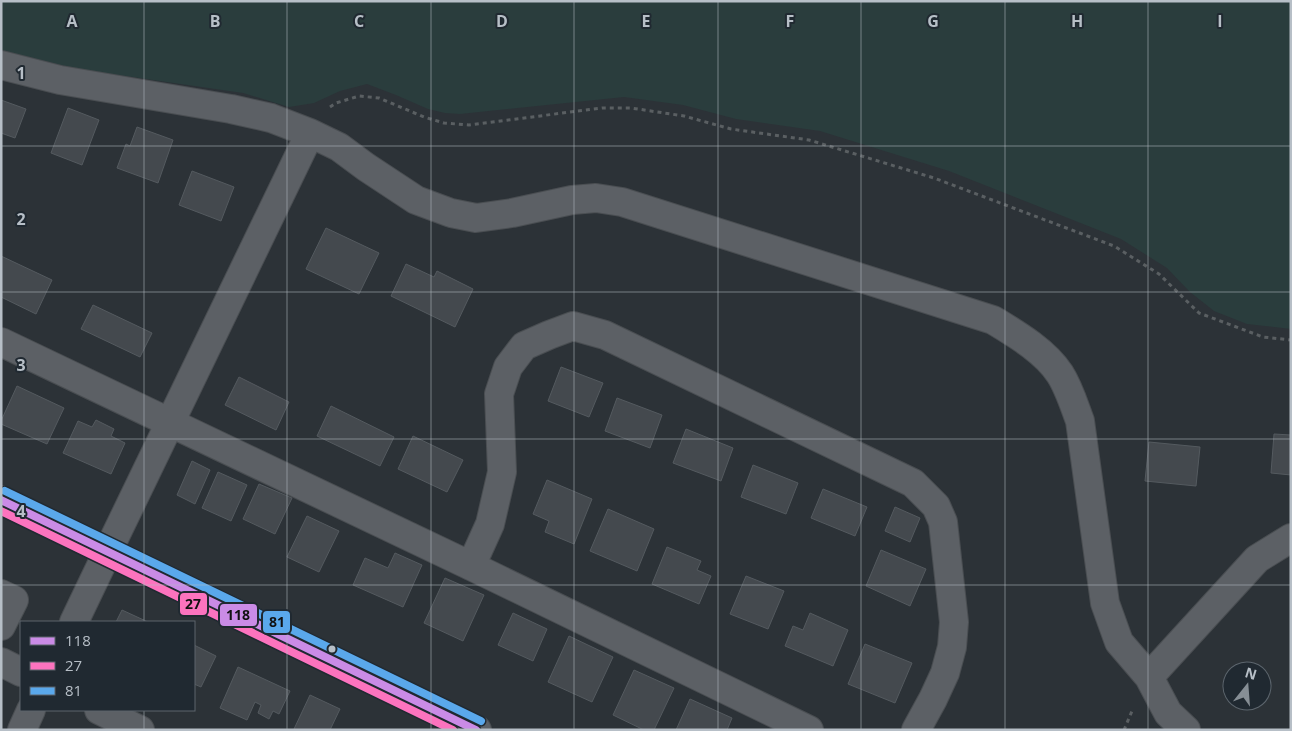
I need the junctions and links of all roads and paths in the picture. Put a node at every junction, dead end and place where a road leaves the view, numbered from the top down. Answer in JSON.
{"nodes":[{"id":1,"x":1,"y":65,"type":"edge"},
{"id":2,"x":310,"y":133,"type":"junction"},
{"id":3,"x":1291,"y":340,"type":"edge"},
{"id":4,"x":1,"y":342,"type":"edge"},
{"id":5,"x":170,"y":422,"type":"junction"},
{"id":6,"x":1,"y":500,"type":"edge"},
{"id":7,"x":1291,"y":538,"type":"edge"},
{"id":8,"x":108,"y":551,"type":"junction"},
{"id":9,"x":471,"y":566,"type":"junction"},
{"id":10,"x":1,"y":594,"type":"edge"},
{"id":11,"x":74,"y":621,"type":"edge"},
{"id":12,"x":1,"y":626,"type":"edge"},
{"id":13,"x":1,"y":662,"type":"edge"},
{"id":14,"x":20,"y":672,"type":"edge"},
{"id":15,"x":1148,"y":676,"type":"junction"},
{"id":16,"x":31,"y":711,"type":"edge"},
{"id":17,"x":101,"y":711,"type":"edge"},
{"id":18,"x":22,"y":730,"type":"edge"},
{"id":19,"x":140,"y":730,"type":"edge"},
{"id":20,"x":477,"y":730,"type":"edge"},
{"id":21,"x":809,"y":730,"type":"edge"},
{"id":22,"x":916,"y":730,"type":"edge"},
{"id":23,"x":1186,"y":730,"type":"edge"}],
"edges":[{"from":1,"to":2,"type":"street"},
{"from":2,"to":3,"type":"path"},
{"from":2,"to":5,"type":"street"},
{"from":2,"to":15,"type":"street"},
{"from":4,"to":5,"type":"street"},
{"from":5,"to":8,"type":"street"},
{"from":5,"to":9,"type":"street"},
{"from":6,"to":8,"type":"street"},
{"from":7,"to":15,"type":"street"},
{"from":8,"to":11,"type":"street"},
{"from":8,"to":20,"type":"street"},
{"from":9,"to":21,"type":"street"},
{"from":9,"to":22,"type":"street"},
{"from":10,"to":12,"type":"street"},
{"from":13,"to":14,"type":"street"},
{"from":15,"to":23,"type":"street"},
{"from":16,"to":18,"type":"street"},
{"from":17,"to":19,"type":"street"}]}
